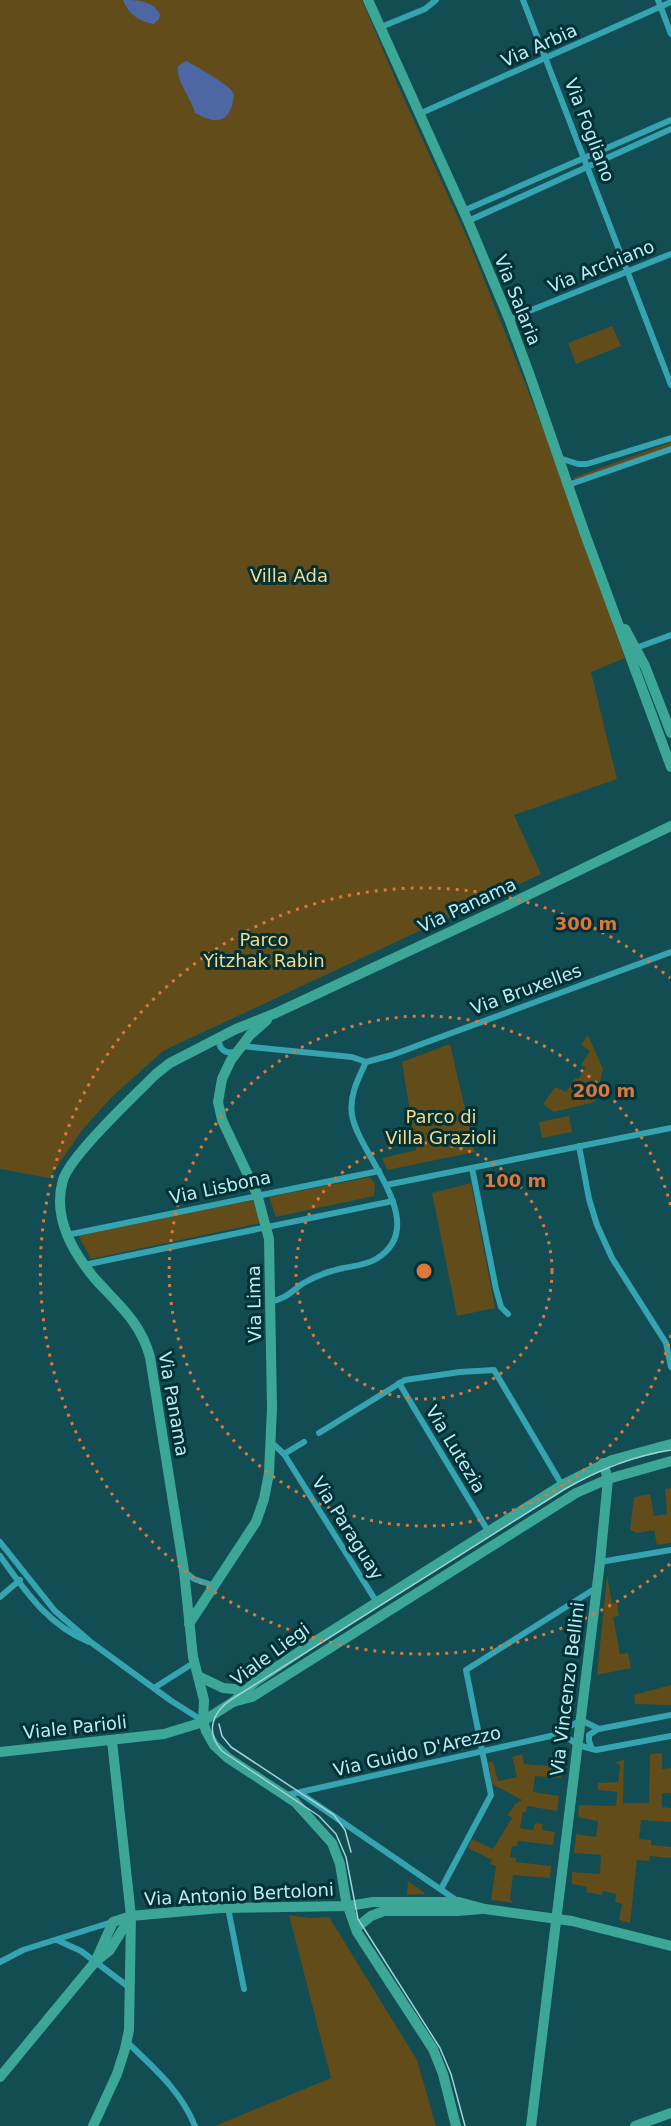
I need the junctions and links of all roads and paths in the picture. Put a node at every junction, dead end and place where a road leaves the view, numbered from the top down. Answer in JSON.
{"nodes":[{"id":1,"x":368,"y":0,"type":"edge"},
{"id":2,"x":436,"y":0,"type":"edge"},
{"id":3,"x":523,"y":0,"type":"edge"},
{"id":4,"x":658,"y":0,"type":"edge"},
{"id":5,"x":671,"y":2,"type":"edge"},
{"id":6,"x":661,"y":7,"type":"junction"},
{"id":7,"x":381,"y":27,"type":"junction"},
{"id":8,"x":671,"y":34,"type":"edge"},
{"id":9,"x":546,"y":59,"type":"junction"},
{"id":10,"x":419,"y":114,"type":"junction"},
{"id":11,"x":671,"y":120,"type":"edge"},
{"id":12,"x":671,"y":129,"type":"edge"},
{"id":13,"x":640,"y":133,"type":"junction"},
{"id":14,"x":644,"y":141,"type":"junction"},
{"id":15,"x":584,"y":157,"type":"junction"},
{"id":16,"x":588,"y":166,"type":"junction"},
{"id":17,"x":523,"y":184,"type":"junction"},
{"id":18,"x":527,"y":194,"type":"junction"},
{"id":19,"x":465,"y":216,"type":"junction"},
{"id":20,"x":671,"y":254,"type":"edge"},
{"id":21,"x":629,"y":272,"type":"junction"},
{"id":22,"x":509,"y":319,"type":"junction"},
{"id":23,"x":671,"y":386,"type":"edge"},
{"id":24,"x":671,"y":438,"type":"edge"},
{"id":25,"x":671,"y":449,"type":"edge"},
{"id":26,"x":559,"y":458,"type":"junction"},
{"id":27,"x":568,"y":485,"type":"junction"},
{"id":28,"x":618,"y":619,"type":"junction"},
{"id":29,"x":671,"y":635,"type":"edge"},
{"id":30,"x":636,"y":648,"type":"junction"},
{"id":31,"x":671,"y":733,"type":"edge"},
{"id":32,"x":671,"y":767,"type":"edge"},
{"id":33,"x":671,"y":826,"type":"edge"},
{"id":34,"x":671,"y":952,"type":"edge"},
{"id":35,"x":276,"y":1013,"type":"junction"},
{"id":36,"x":232,"y":1042,"type":"junction"},
{"id":37,"x":366,"y":1062,"type":"junction"},
{"id":38,"x":671,"y":1128,"type":"edge"},
{"id":39,"x":579,"y":1146,"type":"junction"},
{"id":40,"x":472,"y":1168,"type":"junction"},
{"id":41,"x":379,"y":1170,"type":"junction"},
{"id":42,"x":386,"y":1185,"type":"junction"},
{"id":43,"x":257,"y":1194,"type":"junction"},
{"id":44,"x":393,"y":1201,"type":"junction"},
{"id":45,"x":267,"y":1227,"type":"junction"},
{"id":46,"x":67,"y":1235,"type":"junction"},
{"id":47,"x":84,"y":1265,"type":"junction"},
{"id":48,"x":271,"y":1301,"type":"junction"},
{"id":49,"x":508,"y":1314,"type":"dead end"},
{"id":50,"x":669,"y":1342,"type":"edge"},
{"id":51,"x":671,"y":1367,"type":"edge"},
{"id":52,"x":399,"y":1383,"type":"junction"},
{"id":53,"x":319,"y":1433,"type":"dead end"},
{"id":54,"x":271,"y":1441,"type":"junction"},
{"id":55,"x":304,"y":1442,"type":"dead end"},
{"id":56,"x":671,"y":1444,"type":"edge"},
{"id":57,"x":284,"y":1454,"type":"junction"},
{"id":58,"x":671,"y":1461,"type":"edge"},
{"id":59,"x":603,"y":1463,"type":"junction"},
{"id":60,"x":608,"y":1479,"type":"junction"},
{"id":61,"x":562,"y":1485,"type":"junction"},
{"id":62,"x":488,"y":1531,"type":"junction"},
{"id":63,"x":0,"y":1542,"type":"edge"},
{"id":64,"x":671,"y":1550,"type":"edge"},
{"id":65,"x":0,"y":1556,"type":"edge"},
{"id":66,"x":600,"y":1562,"type":"junction"},
{"id":67,"x":184,"y":1571,"type":"junction"},
{"id":68,"x":25,"y":1576,"type":"junction"},
{"id":69,"x":18,"y":1581,"type":"junction"},
{"id":70,"x":215,"y":1586,"type":"junction"},
{"id":71,"x":596,"y":1588,"type":"junction"},
{"id":72,"x":0,"y":1597,"type":"edge"},
{"id":73,"x":376,"y":1601,"type":"junction"},
{"id":74,"x":189,"y":1624,"type":"junction"},
{"id":75,"x":92,"y":1643,"type":"junction"},
{"id":76,"x":196,"y":1669,"type":"junction"},
{"id":77,"x":154,"y":1688,"type":"junction"},
{"id":78,"x":245,"y":1690,"type":"junction"},
{"id":79,"x":232,"y":1702,"type":"junction"},
{"id":80,"x":671,"y":1715,"type":"edge"},
{"id":81,"x":581,"y":1720,"type":"junction"},
{"id":82,"x":203,"y":1721,"type":"junction"},
{"id":83,"x":599,"y":1728,"type":"junction"},
{"id":84,"x":555,"y":1735,"type":"junction"},
{"id":85,"x":671,"y":1736,"type":"edge"},
{"id":86,"x":112,"y":1741,"type":"junction"},
{"id":87,"x":578,"y":1745,"type":"junction"},
{"id":88,"x":592,"y":1749,"type":"junction"},
{"id":89,"x":0,"y":1752,"type":"edge"},
{"id":90,"x":482,"y":1752,"type":"junction"},
{"id":91,"x":300,"y":1793,"type":"junction"},
{"id":92,"x":286,"y":1796,"type":"junction"},
{"id":93,"x":441,"y":1889,"type":"junction"},
{"id":94,"x":459,"y":1902,"type":"junction"},
{"id":95,"x":348,"y":1906,"type":"junction"},
{"id":96,"x":228,"y":1908,"type":"junction"},
{"id":97,"x":485,"y":1909,"type":"junction"},
{"id":98,"x":131,"y":1916,"type":"junction"},
{"id":99,"x":556,"y":1919,"type":"junction"},
{"id":100,"x":113,"y":1922,"type":"junction"},
{"id":101,"x":356,"y":1928,"type":"junction"},
{"id":102,"x":57,"y":1939,"type":"junction"},
{"id":103,"x":671,"y":1946,"type":"edge"},
{"id":104,"x":0,"y":1962,"type":"edge"},
{"id":105,"x":95,"y":1962,"type":"junction"},
{"id":106,"x":130,"y":1988,"type":"junction"},
{"id":107,"x":244,"y":1989,"type":"dead end"},
{"id":108,"x":127,"y":2042,"type":"junction"},
{"id":109,"x":0,"y":2077,"type":"edge"},
{"id":110,"x":671,"y":2113,"type":"edge"},
{"id":111,"x":93,"y":2126,"type":"edge"},
{"id":112,"x":195,"y":2126,"type":"edge"},
{"id":113,"x":456,"y":2126,"type":"edge"},
{"id":114,"x":531,"y":2126,"type":"edge"},
{"id":115,"x":634,"y":2126,"type":"edge"}],
"edges":[{"from":1,"to":7,"type":"street","name":"Via Salaria"},
{"from":2,"to":7,"type":"street"},
{"from":3,"to":9,"type":"street","name":"Via Fogliano"},
{"from":4,"to":6,"type":"street"},
{"from":5,"to":6,"type":"street","name":"Via Arbia"},
{"from":6,"to":8,"type":"street"},
{"from":6,"to":9,"type":"street","name":"Via Arbia"},
{"from":7,"to":10,"type":"street","name":"Via Salaria"},
{"from":9,"to":10,"type":"street","name":"Via Arbia"},
{"from":9,"to":15,"type":"street","name":"Via Fogliano"},
{"from":10,"to":19,"type":"street","name":"Via Salaria"},
{"from":11,"to":13,"type":"street"},
{"from":12,"to":14,"type":"street"},
{"from":13,"to":14,"type":"street"},
{"from":13,"to":15,"type":"street"},
{"from":14,"to":16,"type":"street"},
{"from":15,"to":16,"type":"street","name":"Via Fogliano"},
{"from":15,"to":17,"type":"street"},
{"from":16,"to":18,"type":"street"},
{"from":16,"to":21,"type":"street","name":"Via Fogliano"},
{"from":17,"to":18,"type":"street"},
{"from":17,"to":19,"type":"street"},
{"from":18,"to":19,"type":"street"},
{"from":19,"to":22,"type":"street","name":"Via Salaria"},
{"from":20,"to":21,"type":"street","name":"Via Archiano"},
{"from":21,"to":22,"type":"street","name":"Via Archiano"},
{"from":21,"to":23,"type":"street","name":"Via Fogliano"},
{"from":22,"to":26,"type":"street","name":"Via Salaria"},
{"from":24,"to":26,"type":"street"},
{"from":25,"to":27,"type":"street"},
{"from":26,"to":27,"type":"street","name":"Via Salaria"},
{"from":27,"to":28,"type":"street","name":"Via Salaria"},
{"from":28,"to":30,"type":"street","name":"Via Salaria"},
{"from":28,"to":32,"type":"street","name":"Via Salaria"},
{"from":29,"to":30,"type":"street"},
{"from":30,"to":31,"type":"street","name":"Via Salaria"},
{"from":33,"to":35,"type":"street","name":"Via Panama"},
{"from":34,"to":37,"type":"street","name":"Via Bruxelles"},
{"from":35,"to":36,"type":"street","name":"Via Panama"},
{"from":35,"to":36,"type":"street"},
{"from":36,"to":37,"type":"street"},
{"from":36,"to":43,"type":"street","name":"Via Lima"},
{"from":36,"to":46,"type":"street","name":"Via Panama"},
{"from":37,"to":41,"type":"street"},
{"from":38,"to":39,"type":"street"},
{"from":39,"to":40,"type":"street"},
{"from":39,"to":50,"type":"street"},
{"from":40,"to":42,"type":"street"},
{"from":40,"to":49,"type":"street"},
{"from":41,"to":42,"type":"street"},
{"from":41,"to":43,"type":"street","name":"Via Lisbona"},
{"from":42,"to":44,"type":"street"},
{"from":43,"to":45,"type":"street","name":"Via Lima"},
{"from":43,"to":46,"type":"street","name":"Via Lisbona"},
{"from":44,"to":45,"type":"street"},
{"from":44,"to":48,"type":"street"},
{"from":45,"to":47,"type":"street"},
{"from":45,"to":48,"type":"street","name":"Via Lima"},
{"from":46,"to":47,"type":"street","name":"Via Panama"},
{"from":47,"to":67,"type":"street","name":"Via Panama"},
{"from":48,"to":54,"type":"street","name":"Via Lima"},
{"from":50,"to":51,"type":"street"},
{"from":52,"to":53,"type":"street"},
{"from":52,"to":61,"type":"street"},
{"from":52,"to":62,"type":"street","name":"Via Lutezia"},
{"from":54,"to":57,"type":"street","name":"Via Paraguay"},
{"from":54,"to":70,"type":"street","name":"Via Lima"},
{"from":55,"to":57,"type":"street"},
{"from":56,"to":59,"type":"street","name":"Viale Liegi"},
{"from":57,"to":73,"type":"street","name":"Via Paraguay"},
{"from":58,"to":60,"type":"street","name":"Viale Liegi"},
{"from":59,"to":60,"type":"street","name":"Via Vincenzo Bellini"},
{"from":59,"to":61,"type":"street","name":"Viale Liegi"},
{"from":60,"to":66,"type":"street","name":"Via Vincenzo Bellini"},
{"from":60,"to":79,"type":"street","name":"Viale Liegi"},
{"from":61,"to":62,"type":"street","name":"Viale Liegi"},
{"from":62,"to":73,"type":"street","name":"Viale Liegi"},
{"from":63,"to":68,"type":"street"},
{"from":64,"to":66,"type":"street"},
{"from":65,"to":69,"type":"street"},
{"from":66,"to":71,"type":"street","name":"Via Vincenzo Bellini"},
{"from":67,"to":70,"type":"street"},
{"from":67,"to":74,"type":"street","name":"Via Panama"},
{"from":68,"to":69,"type":"street"},
{"from":68,"to":75,"type":"street"},
{"from":69,"to":72,"type":"street"},
{"from":69,"to":75,"type":"street"},
{"from":70,"to":74,"type":"street","name":"Via Lima"},
{"from":71,"to":81,"type":"street","name":"Via Vincenzo Bellini"},
{"from":71,"to":90,"type":"street"},
{"from":73,"to":78,"type":"street","name":"Viale Liegi"},
{"from":74,"to":76,"type":"street","name":"Via Panama"},
{"from":75,"to":77,"type":"street"},
{"from":76,"to":77,"type":"street"},
{"from":76,"to":78,"type":"street"},
{"from":76,"to":82,"type":"street","name":"Via Panama"},
{"from":77,"to":82,"type":"street"},
{"from":78,"to":79,"type":"street","name":"Viale Liegi"},
{"from":79,"to":82,"type":"street","name":"Viale Parioli"},
{"from":80,"to":83,"type":"street"},
{"from":81,"to":83,"type":"street"},
{"from":81,"to":84,"type":"street","name":"Via Guido D'Arezzo"},
{"from":81,"to":87,"type":"street","name":"Via Vincenzo Bellini"},
{"from":82,"to":86,"type":"street","name":"Viale Parioli"},
{"from":82,"to":92,"type":"street"},
{"from":83,"to":88,"type":"street"},
{"from":84,"to":87,"type":"street"},
{"from":84,"to":90,"type":"street","name":"Via Guido D'Arezzo"},
{"from":85,"to":88,"type":"street"},
{"from":86,"to":89,"type":"street","name":"Viale Parioli"},
{"from":86,"to":98,"type":"street"},
{"from":87,"to":88,"type":"street"},
{"from":87,"to":99,"type":"street","name":"Via Vincenzo Bellini"},
{"from":90,"to":91,"type":"street","name":"Via Guido D'Arezzo"},
{"from":90,"to":93,"type":"street"},
{"from":91,"to":92,"type":"street","name":"Via Guido D'Arezzo"},
{"from":91,"to":93,"type":"street"},
{"from":92,"to":95,"type":"street"},
{"from":93,"to":94,"type":"street"},
{"from":94,"to":95,"type":"street","name":"Via Antonio Bertoloni"},
{"from":94,"to":97,"type":"street","name":"Via Antonio Bertoloni"},
{"from":95,"to":96,"type":"street","name":"Via Antonio Bertoloni"},
{"from":95,"to":101,"type":"street"},
{"from":96,"to":98,"type":"street","name":"Via Antonio Bertoloni"},
{"from":96,"to":107,"type":"street"},
{"from":97,"to":99,"type":"street"},
{"from":97,"to":101,"type":"street"},
{"from":98,"to":100,"type":"street","name":"Via Antonio Bertoloni"},
{"from":98,"to":105,"type":"street"},
{"from":98,"to":106,"type":"street"},
{"from":99,"to":103,"type":"street"},
{"from":99,"to":114,"type":"street","name":"Via Vincenzo Bellini"},
{"from":100,"to":102,"type":"street"},
{"from":100,"to":105,"type":"street"},
{"from":101,"to":113,"type":"street"},
{"from":102,"to":104,"type":"street"},
{"from":102,"to":105,"type":"street"},
{"from":105,"to":106,"type":"street"},
{"from":105,"to":109,"type":"street"},
{"from":106,"to":108,"type":"street"},
{"from":108,"to":111,"type":"street"},
{"from":108,"to":112,"type":"street"},
{"from":110,"to":115,"type":"street"}]}
